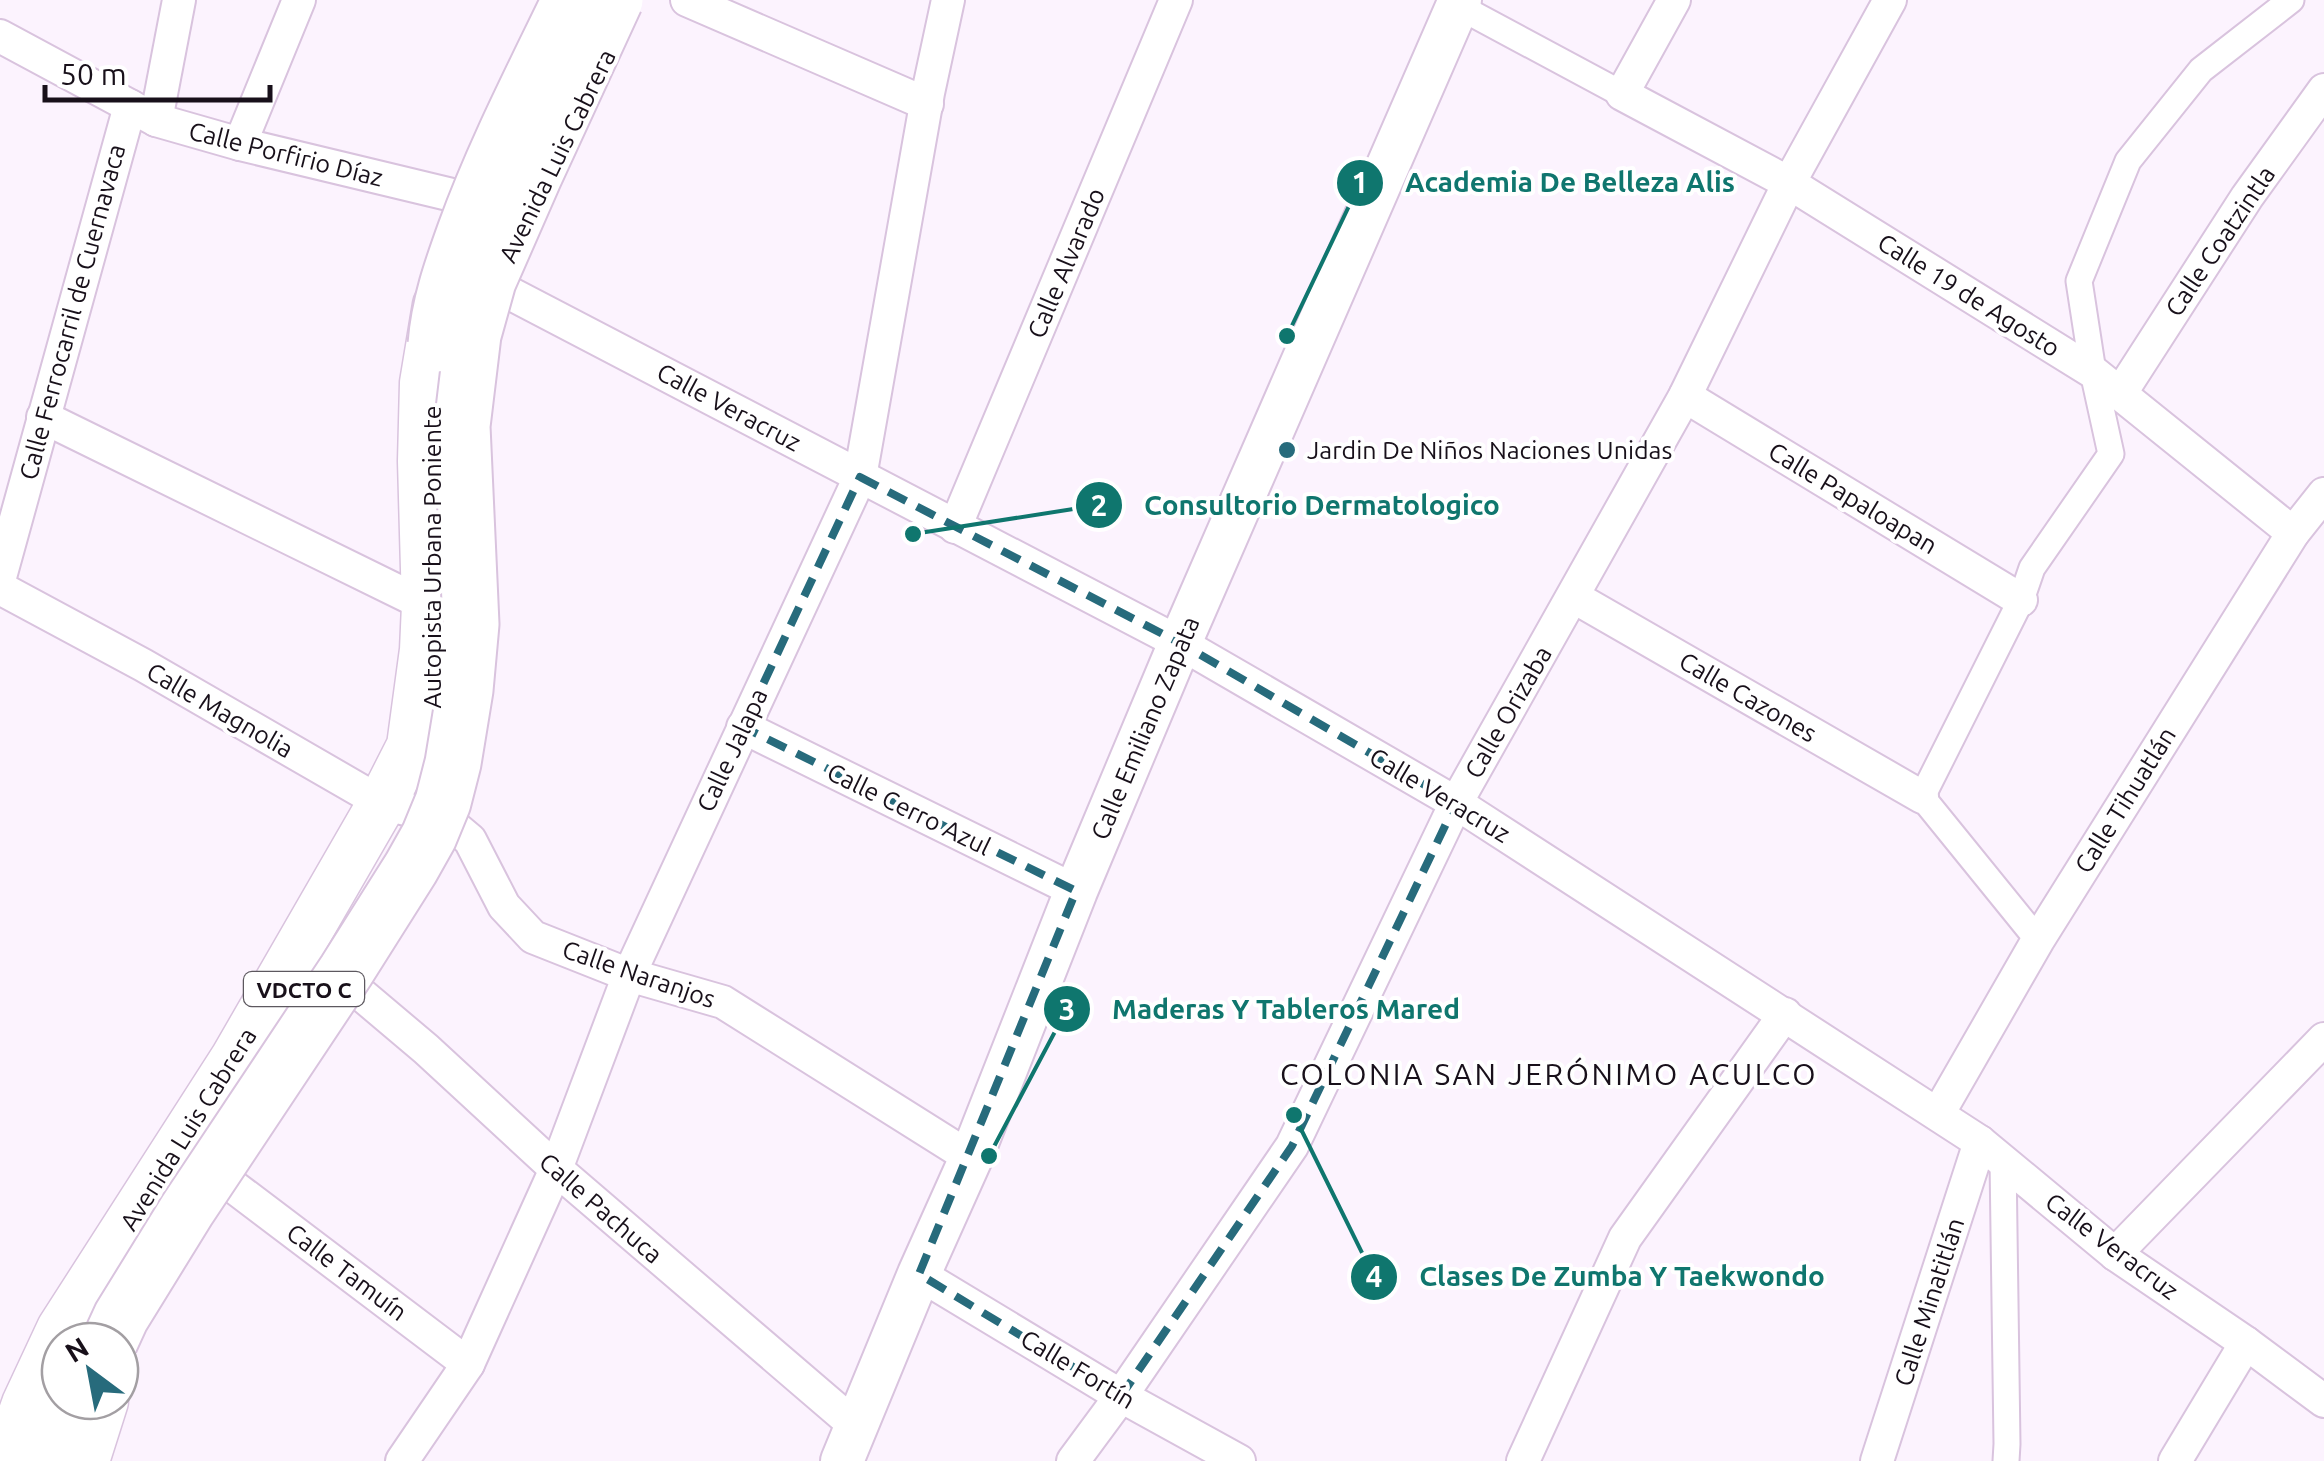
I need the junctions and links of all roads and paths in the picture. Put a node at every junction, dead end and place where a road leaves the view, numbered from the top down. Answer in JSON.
{"nodes":[{"id":1,"x":180,"y":0,"type":"edge"},
{"id":2,"x":299,"y":0,"type":"edge"},
{"id":3,"x":570,"y":0,"type":"edge"},
{"id":4,"x":615,"y":0,"type":"edge"},
{"id":5,"x":633,"y":0,"type":"edge"},
{"id":6,"x":687,"y":0,"type":"edge"},
{"id":7,"x":948,"y":0,"type":"edge"},
{"id":8,"x":1176,"y":0,"type":"edge"},
{"id":9,"x":1674,"y":0,"type":"edge"},
{"id":10,"x":1890,"y":0,"type":"edge"},
{"id":11,"x":2290,"y":0,"type":"edge"},
{"id":12,"x":1454,"y":2,"type":"edge"},
{"id":13,"x":0,"y":36,"type":"edge"},
{"id":14,"x":2324,"y":90,"type":"edge"},
{"id":15,"x":1622,"y":94,"type":"junction"},
{"id":16,"x":926,"y":104,"type":"junction"},
{"id":17,"x":143,"y":113,"type":"junction"},
{"id":18,"x":240,"y":144,"type":"junction"},
{"id":19,"x":1790,"y":183,"type":"junction"},
{"id":20,"x":473,"y":200,"type":"junction"},
{"id":21,"x":496,"y":286,"type":"junction"},
{"id":22,"x":2093,"y":372,"type":"junction"},
{"id":23,"x":2120,"y":394,"type":"junction"},
{"id":24,"x":1685,"y":396,"type":"junction"},
{"id":25,"x":43,"y":417,"type":"junction"},
{"id":26,"x":476,"y":457,"type":"junction"},
{"id":27,"x":422,"y":461,"type":"junction"},
{"id":28,"x":860,"y":477,"type":"junction"},
{"id":29,"x":2324,"y":494,"type":"edge"},
{"id":30,"x":425,"y":516,"type":"junction"},
{"id":31,"x":955,"y":527,"type":"junction"},
{"id":32,"x":2293,"y":533,"type":"junction"},
{"id":33,"x":0,"y":577,"type":"edge"},
{"id":34,"x":0,"y":588,"type":"edge"},
{"id":35,"x":1574,"y":597,"type":"junction"},
{"id":36,"x":2020,"y":600,"type":"junction"},
{"id":37,"x":426,"y":606,"type":"junction"},
{"id":38,"x":1180,"y":643,"type":"junction"},
{"id":39,"x":743,"y":727,"type":"junction"},
{"id":40,"x":1922,"y":797,"type":"junction"},
{"id":41,"x":382,"y":803,"type":"junction"},
{"id":42,"x":1456,"y":803,"type":"junction"},
{"id":43,"x":446,"y":819,"type":"junction"},
{"id":44,"x":1076,"y":892,"type":"junction"},
{"id":45,"x":2038,"y":940,"type":"junction"},
{"id":46,"x":628,"y":975,"type":"junction"},
{"id":47,"x":349,"y":984,"type":"junction"},
{"id":48,"x":1785,"y":1014,"type":"junction"},
{"id":49,"x":2324,"y":1039,"type":"edge"},
{"id":50,"x":1938,"y":1114,"type":"junction"},
{"id":51,"x":1992,"y":1151,"type":"junction"},
{"id":52,"x":971,"y":1158,"type":"junction"},
{"id":53,"x":556,"y":1170,"type":"junction"},
{"id":54,"x":226,"y":1181,"type":"junction"},
{"id":55,"x":121,"y":1236,"type":"junction"},
{"id":56,"x":2115,"y":1254,"type":"junction"},
{"id":57,"x":166,"y":1272,"type":"junction"},
{"id":58,"x":920,"y":1274,"type":"junction"},
{"id":59,"x":85,"y":1321,"type":"edge"},
{"id":60,"x":119,"y":1321,"type":"edge"},
{"id":61,"x":140,"y":1322,"type":"edge"},
{"id":62,"x":2246,"y":1343,"type":"junction"},
{"id":63,"x":468,"y":1364,"type":"junction"},
{"id":64,"x":2320,"y":1390,"type":"edge"},
{"id":65,"x":1120,"y":1396,"type":"junction"},
{"id":66,"x":46,"y":1421,"type":"edge"},
{"id":67,"x":80,"y":1421,"type":"edge"},
{"id":68,"x":98,"y":1421,"type":"edge"},
{"id":69,"x":850,"y":1444,"type":"edge"},
{"id":70,"x":8,"y":1461,"type":"edge"},
{"id":71,"x":37,"y":1461,"type":"edge"},
{"id":72,"x":69,"y":1461,"type":"edge"},
{"id":73,"x":86,"y":1461,"type":"edge"},
{"id":74,"x":402,"y":1461,"type":"edge"},
{"id":75,"x":1073,"y":1461,"type":"edge"},
{"id":76,"x":1239,"y":1461,"type":"edge"},
{"id":77,"x":1523,"y":1461,"type":"edge"},
{"id":78,"x":1877,"y":1461,"type":"edge"},
{"id":79,"x":2006,"y":1461,"type":"edge"},
{"id":80,"x":2174,"y":1461,"type":"edge"}],
"edges":[{"from":1,"to":17,"type":"street","name":"Calle Ferrocarril de Cuernavaca"},
{"from":2,"to":18,"type":"street"},
{"from":3,"to":20,"type":"main road","name":"Avenida Luis Cabrera"},
{"from":3,"to":59,"type":"highway","name":"Autopista Urbana Poniente","number":"VDCTO C","bridge":true},
{"from":4,"to":60,"type":"highway","name":"Autopista Urbana Poniente","number":"VDCTO C","bridge":true},
{"from":5,"to":21,"type":"main road","name":"Avenida Luis Cabrera"},
{"from":6,"to":16,"type":"street"},
{"from":7,"to":16,"type":"street","name":"Calle Jalapa"},
{"from":8,"to":31,"type":"street","name":"Calle Alvarado"},
{"from":9,"to":15,"type":"street"},
{"from":10,"to":19,"type":"street","name":"Calle Orizaba"},
{"from":11,"to":22,"type":"street"},
{"from":12,"to":15,"type":"street"},
{"from":12,"to":38,"type":"street","name":"Calle Emiliano Zapata"},
{"from":13,"to":17,"type":"street","name":"Calle Porfirio Díaz"},
{"from":14,"to":23,"type":"street","name":"Calle Coatzintla"},
{"from":15,"to":19,"type":"street","name":"Calle 19 de Agosto"},
{"from":16,"to":28,"type":"street","name":"Calle Jalapa"},
{"from":17,"to":18,"type":"street","name":"Calle Porfirio Díaz"},
{"from":17,"to":25,"type":"street","name":"Calle Ferrocarril de Cuernavaca"},
{"from":18,"to":20,"type":"street","name":"Calle Porfirio Díaz"},
{"from":19,"to":22,"type":"street","name":"Calle 19 de Agosto"},
{"from":19,"to":24,"type":"street","name":"Calle Orizaba"},
{"from":20,"to":27,"type":"main road","name":"Avenida Luis Cabrera"},
{"from":21,"to":26,"type":"main road","name":"Avenida Luis Cabrera"},
{"from":21,"to":28,"type":"street","name":"Calle Veracruz"},
{"from":22,"to":23,"type":"street","name":"Calle 19 de Agosto"},
{"from":22,"to":36,"type":"street"},
{"from":23,"to":32,"type":"street","name":"Calle 19 de Agosto"},
{"from":24,"to":35,"type":"street","name":"Calle Orizaba"},
{"from":24,"to":36,"type":"street","name":"Calle Papaloapan"},
{"from":25,"to":33,"type":"street","name":"Calle Ferrocarril de Cuernavaca"},
{"from":25,"to":37,"type":"street"},
{"from":26,"to":27,"type":"main road"},
{"from":26,"to":43,"type":"main road","name":"Avenida Luis Cabrera"},
{"from":27,"to":30,"type":"main road","name":"Avenida Luis Cabrera"},
{"from":28,"to":31,"type":"street","name":"Calle Veracruz"},
{"from":28,"to":39,"type":"street","name":"Calle Jalapa"},
{"from":29,"to":32,"type":"street","name":"Calle Tihuatlán"},
{"from":30,"to":37,"type":"main road","name":"Avenida Luis Cabrera"},
{"from":30,"to":43,"type":"main road"},
{"from":31,"to":38,"type":"street","name":"Calle Veracruz"},
{"from":32,"to":45,"type":"street","name":"Calle Tihuatlán"},
{"from":34,"to":41,"type":"street","name":"Calle Magnolia"},
{"from":35,"to":40,"type":"street","name":"Calle Cazones"},
{"from":35,"to":42,"type":"street","name":"Calle Orizaba"},
{"from":36,"to":40,"type":"street"},
{"from":37,"to":41,"type":"main road","name":"Avenida Luis Cabrera"},
{"from":38,"to":42,"type":"street","name":"Calle Veracruz"},
{"from":38,"to":44,"type":"street","name":"Calle Emiliano Zapata"},
{"from":39,"to":44,"type":"street","name":"Calle Cerro Azul"},
{"from":39,"to":46,"type":"street","name":"Calle Jalapa"},
{"from":40,"to":45,"type":"street"},
{"from":41,"to":43,"type":"street","name":"Calle Magnolia"},
{"from":41,"to":55,"type":"main road","name":"Avenida Luis Cabrera"},
{"from":42,"to":48,"type":"street","name":"Calle Veracruz"},
{"from":42,"to":65,"type":"street","name":"Calle Orizaba"},
{"from":43,"to":46,"type":"street","name":"Calle Naranjos"},
{"from":43,"to":47,"type":"main road","name":"Avenida Luis Cabrera"},
{"from":44,"to":52,"type":"street","name":"Calle Emiliano Zapata"},
{"from":45,"to":50,"type":"street","name":"Calle Tihuatlán"},
{"from":46,"to":52,"type":"street","name":"Calle Naranjos"},
{"from":46,"to":53,"type":"street","name":"Calle Jalapa"},
{"from":47,"to":53,"type":"street","name":"Calle Pachuca"},
{"from":47,"to":54,"type":"main road","name":"Avenida Luis Cabrera"},
{"from":48,"to":50,"type":"street","name":"Calle Veracruz"},
{"from":48,"to":77,"type":"street"},
{"from":49,"to":56,"type":"street"},
{"from":50,"to":51,"type":"street","name":"Calle Veracruz"},
{"from":51,"to":56,"type":"street","name":"Calle Veracruz"},
{"from":51,"to":78,"type":"street","name":"Calle Minatitlán"},
{"from":51,"to":79,"type":"street"},
{"from":52,"to":58,"type":"street","name":"Calle Emiliano Zapata"},
{"from":53,"to":63,"type":"street","name":"Calle Jalapa"},
{"from":53,"to":69,"type":"street","name":"Calle Pachuca"},
{"from":54,"to":57,"type":"main road","name":"Avenida Luis Cabrera"},
{"from":54,"to":63,"type":"street","name":"Calle Tamuín"},
{"from":55,"to":57,"type":"main road"},
{"from":55,"to":70,"type":"main road","name":"Avenida Luis Cabrera"},
{"from":56,"to":62,"type":"street","name":"Calle Veracruz"},
{"from":57,"to":61,"type":"main road","name":"Avenida Luis Cabrera"},
{"from":58,"to":65,"type":"street","name":"Calle Fortín"},
{"from":58,"to":69,"type":"street","name":"Calle Emiliano Zapata"},
{"from":62,"to":64,"type":"street","name":"Calle Veracruz"},
{"from":62,"to":80,"type":"street"},
{"from":63,"to":74,"type":"street","name":"Calle Jalapa"},
{"from":65,"to":75,"type":"street","name":"Calle Orizaba"},
{"from":65,"to":76,"type":"street","name":"Calle Fortín"},
{"from":66,"to":71,"type":"highway"},
{"from":67,"to":72,"type":"highway"},
{"from":68,"to":73,"type":"main road"}]}
